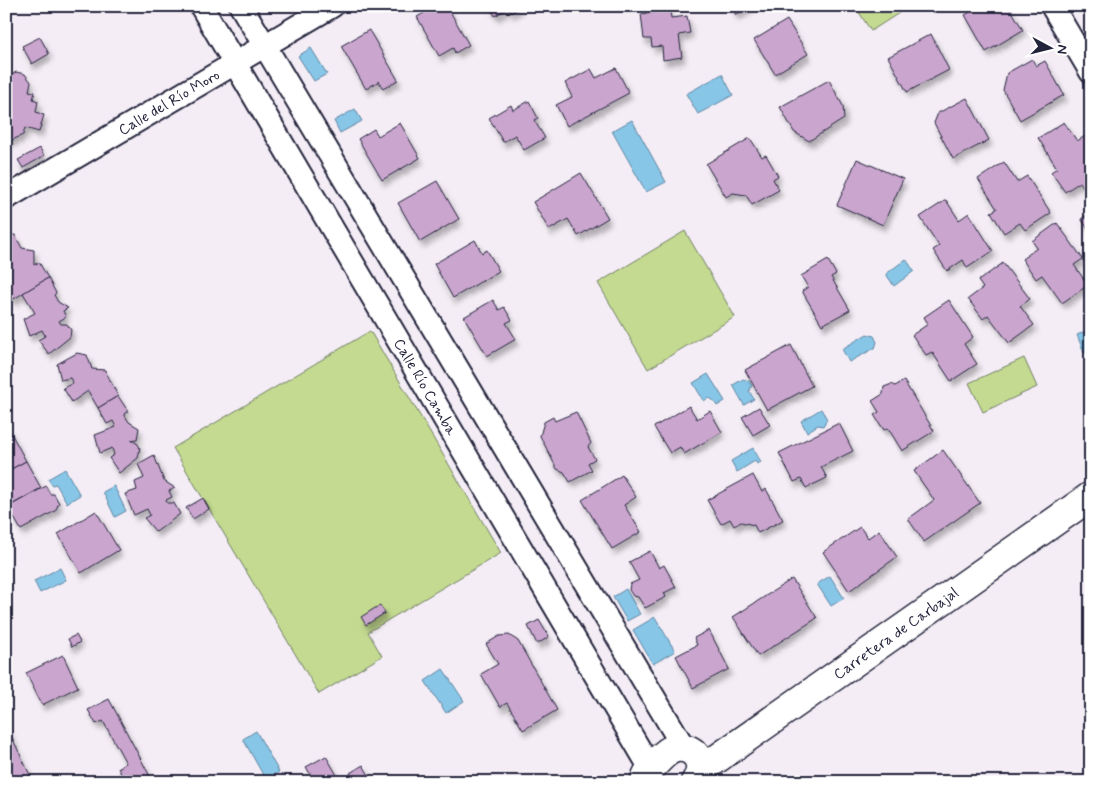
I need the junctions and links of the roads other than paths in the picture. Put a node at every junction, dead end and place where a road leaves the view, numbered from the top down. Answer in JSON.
{"nodes":[{"id":1,"x":201,"y":6,"type":"edge"},
{"id":2,"x":241,"y":6,"type":"edge"},
{"id":3,"x":332,"y":6,"type":"edge"},
{"id":4,"x":1052,"y":6,"type":"edge"},
{"id":5,"x":264,"y":47,"type":"junction"},
{"id":6,"x":234,"y":64,"type":"junction"},
{"id":7,"x":1091,"y":72,"type":"edge"},
{"id":8,"x":6,"y":198,"type":"edge"},
{"id":9,"x":1091,"y":496,"type":"edge"},
{"id":10,"x":684,"y":748,"type":"junction"},
{"id":11,"x":648,"y":775,"type":"edge"},
{"id":12,"x":698,"y":776,"type":"edge"}],
"edges":[{"from":1,"to":6,"type":"street","name":"Calle Río Camba"},
{"from":2,"to":5,"type":"street"},
{"from":3,"to":5,"type":"street","name":"Calle del Río Moro"},
{"from":4,"to":7,"type":"street"},
{"from":5,"to":6,"type":"street","name":"Calle del Río Moro"},
{"from":5,"to":10,"type":"street"},
{"from":6,"to":8,"type":"street","name":"Calle del Río Moro"},
{"from":6,"to":11,"type":"street","name":"Calle Río Camba"},
{"from":9,"to":12,"type":"street","name":"Carretera de Carbajal"},
{"from":10,"to":11,"type":"street"},
{"from":10,"to":12,"type":"street"}]}
